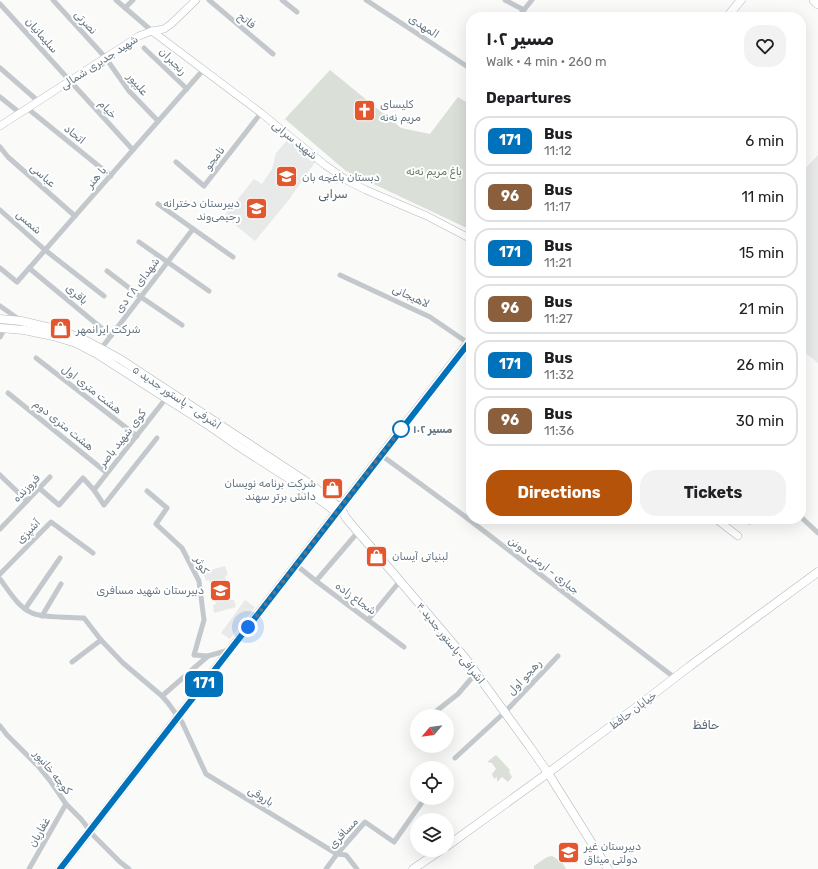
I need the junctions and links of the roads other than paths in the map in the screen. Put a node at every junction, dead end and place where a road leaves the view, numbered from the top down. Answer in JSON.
{"nodes":[{"id":1,"x":53,"y":0,"type":"edge"},
{"id":2,"x":116,"y":0,"type":"edge"},
{"id":3,"x":133,"y":0,"type":"edge"},
{"id":4,"x":196,"y":0,"type":"edge"},
{"id":5,"x":208,"y":0,"type":"edge"},
{"id":6,"x":282,"y":0,"type":"edge"},
{"id":7,"x":366,"y":0,"type":"edge"},
{"id":8,"x":505,"y":0,"type":"edge"},
{"id":9,"x":532,"y":0,"type":"edge"},
{"id":10,"x":814,"y":0,"type":"edge"},
{"id":11,"x":743,"y":1,"type":"edge"},
{"id":12,"x":0,"y":4,"type":"edge"},
{"id":13,"x":818,"y":4,"type":"edge"},
{"id":14,"x":125,"y":8,"type":"junction"},
{"id":15,"x":524,"y":10,"type":"joint"},
{"id":16,"x":297,"y":12,"type":"dead end"},
{"id":17,"x":732,"y":12,"type":"edge"},
{"id":18,"x":152,"y":31,"type":"junction"},
{"id":19,"x":144,"y":48,"type":"dead end"},
{"id":20,"x":273,"y":54,"type":"dead end"},
{"id":21,"x":105,"y":57,"type":"junction"},
{"id":22,"x":466,"y":66,"type":"edge"},
{"id":23,"x":0,"y":68,"type":"edge"},
{"id":24,"x":204,"y":69,"type":"junction"},
{"id":25,"x":69,"y":81,"type":"junction"},
{"id":26,"x":187,"y":89,"type":"junction"},
{"id":27,"x":0,"y":97,"type":"edge"},
{"id":28,"x":38,"y":101,"type":"junction"},
{"id":29,"x":27,"y":108,"type":"junction"},
{"id":30,"x":20,"y":113,"type":"junction"},
{"id":31,"x":261,"y":113,"type":"junction"},
{"id":32,"x":158,"y":121,"type":"junction"},
{"id":33,"x":0,"y":126,"type":"edge"},
{"id":34,"x":0,"y":147,"type":"edge"},
{"id":35,"x":133,"y":150,"type":"junction"},
{"id":36,"x":176,"y":162,"type":"dead end"},
{"id":37,"x":111,"y":176,"type":"junction"},
{"id":38,"x":158,"y":204,"type":"dead end"},
{"id":39,"x":0,"y":210,"type":"edge"},
{"id":40,"x":75,"y":216,"type":"junction"},
{"id":41,"x":192,"y":229,"type":"junction"},
{"id":42,"x":466,"y":236,"type":"edge"},
{"id":43,"x":138,"y":242,"type":"dead end"},
{"id":44,"x":46,"y":250,"type":"junction"},
{"id":45,"x":233,"y":258,"type":"dead end"},
{"id":46,"x":167,"y":262,"type":"junction"},
{"id":47,"x":0,"y":268,"type":"edge"},
{"id":48,"x":29,"y":268,"type":"junction"},
{"id":49,"x":107,"y":271,"type":"dead end"},
{"id":50,"x":340,"y":275,"type":"dead end"},
{"id":51,"x":209,"y":292,"type":"dead end"},
{"id":52,"x":104,"y":296,"type":"dead end"},
{"id":53,"x":141,"y":297,"type":"junction"},
{"id":54,"x":0,"y":306,"type":"edge"},
{"id":55,"x":0,"y":319,"type":"edge"},
{"id":56,"x":22,"y":321,"type":"junction"},
{"id":57,"x":182,"y":325,"type":"dead end"},
{"id":58,"x":3,"y":328,"type":"edge"},
{"id":59,"x":111,"y":336,"type":"junction"},
{"id":60,"x":0,"y":337,"type":"edge"},
{"id":61,"x":466,"y":339,"type":"edge"},
{"id":62,"x":466,"y":346,"type":"edge"},
{"id":63,"x":99,"y":351,"type":"junction"},
{"id":64,"x":36,"y":358,"type":"dead end"},
{"id":65,"x":8,"y":392,"type":"dead end"},
{"id":66,"x":169,"y":395,"type":"junction"},
{"id":67,"x":137,"y":436,"type":"junction"},
{"id":68,"x":157,"y":438,"type":"dead end"},
{"id":69,"x":381,"y":455,"type":"junction"},
{"id":70,"x":107,"y":473,"type":"junction"},
{"id":71,"x":0,"y":475,"type":"edge"},
{"id":72,"x":50,"y":477,"type":"dead end"},
{"id":73,"x":39,"y":488,"type":"junction"},
{"id":74,"x":94,"y":490,"type":"junction"},
{"id":75,"x":147,"y":491,"type":"dead end"},
{"id":76,"x":26,"y":501,"type":"junction"},
{"id":77,"x":338,"y":510,"type":"junction"},
{"id":78,"x":466,"y":517,"type":"edge"},
{"id":79,"x":806,"y":522,"type":"edge"},
{"id":80,"x":475,"y":524,"type":"edge"},
{"id":81,"x":722,"y":524,"type":"edge"},
{"id":82,"x":0,"y":529,"type":"edge"},
{"id":83,"x":358,"y":532,"type":"junction"},
{"id":84,"x":818,"y":533,"type":"edge"},
{"id":85,"x":738,"y":536,"type":"dead end"},
{"id":86,"x":92,"y":553,"type":"dead end"},
{"id":87,"x":60,"y":558,"type":"dead end"},
{"id":88,"x":296,"y":565,"type":"junction"},
{"id":89,"x":818,"y":572,"type":"edge"},
{"id":90,"x":0,"y":574,"type":"edge"},
{"id":91,"x":0,"y":579,"type":"edge"},
{"id":92,"x":316,"y":581,"type":"junction"},
{"id":93,"x":400,"y":581,"type":"junction"},
{"id":94,"x":62,"y":584,"type":"dead end"},
{"id":95,"x":25,"y":608,"type":"junction"},
{"id":96,"x":42,"y":616,"type":"junction"},
{"id":97,"x":368,"y":620,"type":"junction"},
{"id":98,"x":101,"y":640,"type":"junction"},
{"id":99,"x":404,"y":647,"type":"dead end"},
{"id":100,"x":231,"y":649,"type":"junction"},
{"id":101,"x":208,"y":656,"type":"junction"},
{"id":102,"x":558,"y":656,"type":"dead end"},
{"id":103,"x":72,"y":662,"type":"dead end"},
{"id":104,"x":476,"y":673,"type":"junction"},
{"id":105,"x":675,"y":678,"type":"junction"},
{"id":106,"x":162,"y":696,"type":"junction"},
{"id":107,"x":439,"y":709,"type":"edge"},
{"id":108,"x":505,"y":712,"type":"junction"},
{"id":109,"x":178,"y":717,"type":"junction"},
{"id":110,"x":0,"y":726,"type":"edge"},
{"id":111,"x":455,"y":758,"type":"dead end"},
{"id":112,"x":548,"y":773,"type":"junction"},
{"id":113,"x":66,"y":804,"type":"junction"},
{"id":114,"x":420,"y":805,"type":"edge"},
{"id":115,"x":92,"y":833,"type":"junction"},
{"id":116,"x":454,"y":841,"type":"edge"},
{"id":117,"x":337,"y":854,"type":"junction"},
{"id":118,"x":431,"y":857,"type":"edge"},
{"id":119,"x":29,"y":869,"type":"edge"},
{"id":120,"x":60,"y":869,"type":"edge"},
{"id":121,"x":129,"y":869,"type":"edge"},
{"id":122,"x":326,"y":869,"type":"edge"},
{"id":123,"x":357,"y":869,"type":"edge"},
{"id":124,"x":413,"y":869,"type":"edge"},
{"id":125,"x":608,"y":869,"type":"edge"}],
"edges":[{"from":1,"to":21,"type":"street","name":"نصرتی"},
{"from":2,"to":14,"type":"street"},
{"from":3,"to":14,"type":"street"},
{"from":4,"to":18,"type":"street","name":"شهید جدیری شمالی"},
{"from":5,"to":20,"type":"street","name":"فاتح"},
{"from":6,"to":16,"type":"street"},
{"from":7,"to":22,"type":"street","name":"المهدی"},
{"from":8,"to":15,"type":"street"},
{"from":9,"to":15,"type":"street"},
{"from":10,"to":13,"type":"highway"},
{"from":11,"to":17,"type":"main road"},
{"from":12,"to":25,"type":"street","name":"سلیمانیان"},
{"from":14,"to":18,"type":"street"},
{"from":18,"to":21,"type":"street","name":"شهید جدیری شمالی"},
{"from":18,"to":24,"type":"street","name":"شهید سرابی"},
{"from":19,"to":26,"type":"street","name":"رنجبران"},
{"from":21,"to":25,"type":"street","name":"شهید جدیری شمالی"},
{"from":21,"to":32,"type":"street","name":"علیپور"},
{"from":23,"to":28,"type":"street"},
{"from":24,"to":26,"type":"street","name":"با هنر"},
{"from":24,"to":31,"type":"street","name":"شهید سرابی"},
{"from":25,"to":28,"type":"street","name":"شهید جدیری شمالی"},
{"from":25,"to":35,"type":"street","name":"خیام"},
{"from":26,"to":32,"type":"street","name":"با هنر"},
{"from":27,"to":30,"type":"street"},
{"from":28,"to":29,"type":"street","name":"شهید جدیری شمالی"},
{"from":29,"to":30,"type":"street","name":"شهید جدیری شمالی"},
{"from":29,"to":37,"type":"street","name":"اتحاد"},
{"from":30,"to":33,"type":"street","name":"شهید جدیری شمالی"},
{"from":31,"to":36,"type":"street","name":"نامجو"},
{"from":31,"to":42,"type":"street","name":"شهید سرابی"},
{"from":32,"to":35,"type":"street","name":"با هنر"},
{"from":34,"to":40,"type":"street","name":"عباسی"},
{"from":35,"to":37,"type":"street","name":"با هنر"},
{"from":37,"to":40,"type":"street","name":"با هنر"},
{"from":38,"to":41,"type":"street"},
{"from":39,"to":44,"type":"street","name":"شمس"},
{"from":40,"to":44,"type":"street","name":"با هنر"},
{"from":41,"to":45,"type":"street"},
{"from":41,"to":46,"type":"street","name":"شهدای ۲۸ دی"},
{"from":43,"to":46,"type":"street"},
{"from":44,"to":48,"type":"street","name":"با هنر"},
{"from":44,"to":52,"type":"street","name":"شمس"},
{"from":46,"to":51,"type":"street"},
{"from":46,"to":53,"type":"street","name":"شهدای ۲۸ دی"},
{"from":47,"to":48,"type":"street","name":"با هنر"},
{"from":48,"to":59,"type":"street","name":"باقری"},
{"from":49,"to":53,"type":"street"},
{"from":50,"to":61,"type":"street","name":"لاهیجانی"},
{"from":53,"to":57,"type":"street"},
{"from":53,"to":59,"type":"street","name":"شهدای ۲۸ دی"},
{"from":54,"to":56,"type":"street"},
{"from":55,"to":56,"type":"main road","name":"اشرفی - پاستور جدید ۵"},
{"from":56,"to":63,"type":"main road","name":"اشرفی - پاستور جدید ۵"},
{"from":58,"to":60,"type":"street"},
{"from":58,"to":63,"type":"main road","name":"اشرفی - پاستور جدید ۵"},
{"from":59,"to":63,"type":"street","name":"شهدای ۲۸ دی"},
{"from":62,"to":69,"type":"main road"},
{"from":63,"to":66,"type":"main road","name":"اشرفی - پاستور جدید ۵"},
{"from":64,"to":67,"type":"street","name":"هشت متری اول"},
{"from":65,"to":70,"type":"street","name":"هشت متری دوم"},
{"from":66,"to":67,"type":"street","name":"کوی شهید باصر"},
{"from":66,"to":77,"type":"main road","name":"اشرفی - پاستور جدید ۵"},
{"from":67,"to":70,"type":"street","name":"کوی شهید باصر"},
{"from":68,"to":74,"type":"street"},
{"from":69,"to":77,"type":"main road"},
{"from":69,"to":78,"type":"street","name":"جباری - ارمنی دونن"},
{"from":70,"to":74,"type":"street","name":"کوی شهید باصر"},
{"from":71,"to":76,"type":"street"},
{"from":72,"to":73,"type":"street","name":"فروزنده"},
{"from":73,"to":74,"type":"street"},
{"from":73,"to":76,"type":"street","name":"فروزنده"},
{"from":75,"to":101,"type":"street","name":"کوثر"},
{"from":76,"to":82,"type":"street","name":"فروزنده"},
{"from":77,"to":83,"type":"main road","name":"اشرافی-پاستور جدید ۴"},
{"from":77,"to":88,"type":"main road"},
{"from":79,"to":84,"type":"street"},
{"from":80,"to":105,"type":"street","name":"جباری - ارمنی دونن"},
{"from":81,"to":85,"type":"street"},
{"from":83,"to":92,"type":"street"},
{"from":83,"to":93,"type":"main road","name":"اشرافی-پاستور جدید ۴"},
{"from":86,"to":90,"type":"street","name":"آشپزی"},
{"from":87,"to":95,"type":"street"},
{"from":88,"to":92,"type":"street","name":"شجاع زاده"},
{"from":88,"to":100,"type":"main road"},
{"from":89,"to":105,"type":"main road","name":"خیابان حافظ"},
{"from":91,"to":95,"type":"street"},
{"from":92,"to":97,"type":"street","name":"شجاع زاده"},
{"from":93,"to":97,"type":"street"},
{"from":93,"to":104,"type":"main road","name":"اشرافی-پاستور جدید ۴"},
{"from":94,"to":96,"type":"street"},
{"from":95,"to":96,"type":"street"},
{"from":96,"to":98,"type":"street","name":"باروقی"},
{"from":97,"to":99,"type":"street","name":"شجاع زاده"},
{"from":98,"to":103,"type":"street"},
{"from":98,"to":106,"type":"street","name":"باروقی"},
{"from":100,"to":101,"type":"street"},
{"from":100,"to":109,"type":"main road"},
{"from":101,"to":106,"type":"street"},
{"from":102,"to":108,"type":"street","name":"رهجو اول"},
{"from":104,"to":107,"type":"street"},
{"from":104,"to":108,"type":"main road","name":"اشرافی-پاستور جدید ۴"},
{"from":105,"to":112,"type":"main road","name":"خیابان حافظ"},
{"from":106,"to":109,"type":"street","name":"باروقی"},
{"from":108,"to":111,"type":"street","name":"رهجو اول"},
{"from":108,"to":112,"type":"main road","name":"اشرافی-پاستور جدید ۴"},
{"from":109,"to":115,"type":"main road"},
{"from":109,"to":117,"type":"street","name":"باروقی"},
{"from":110,"to":113,"type":"street","name":"کوچه خانپور"},
{"from":112,"to":116,"type":"main road","name":"خیابان حافظ"},
{"from":112,"to":125,"type":"main road","name":"اشرافی-پاستور جدید ۴"},
{"from":113,"to":115,"type":"street","name":"کوچه خانپور"},
{"from":113,"to":119,"type":"street","name":"غفاریان"},
{"from":114,"to":117,"type":"street","name":"مسافری"},
{"from":115,"to":120,"type":"main road"},
{"from":115,"to":121,"type":"street","name":"کوچه خانپور"},
{"from":117,"to":122,"type":"street","name":"مسافری"},
{"from":117,"to":123,"type":"street","name":"باروقی"},
{"from":118,"to":124,"type":"main road"}]}
